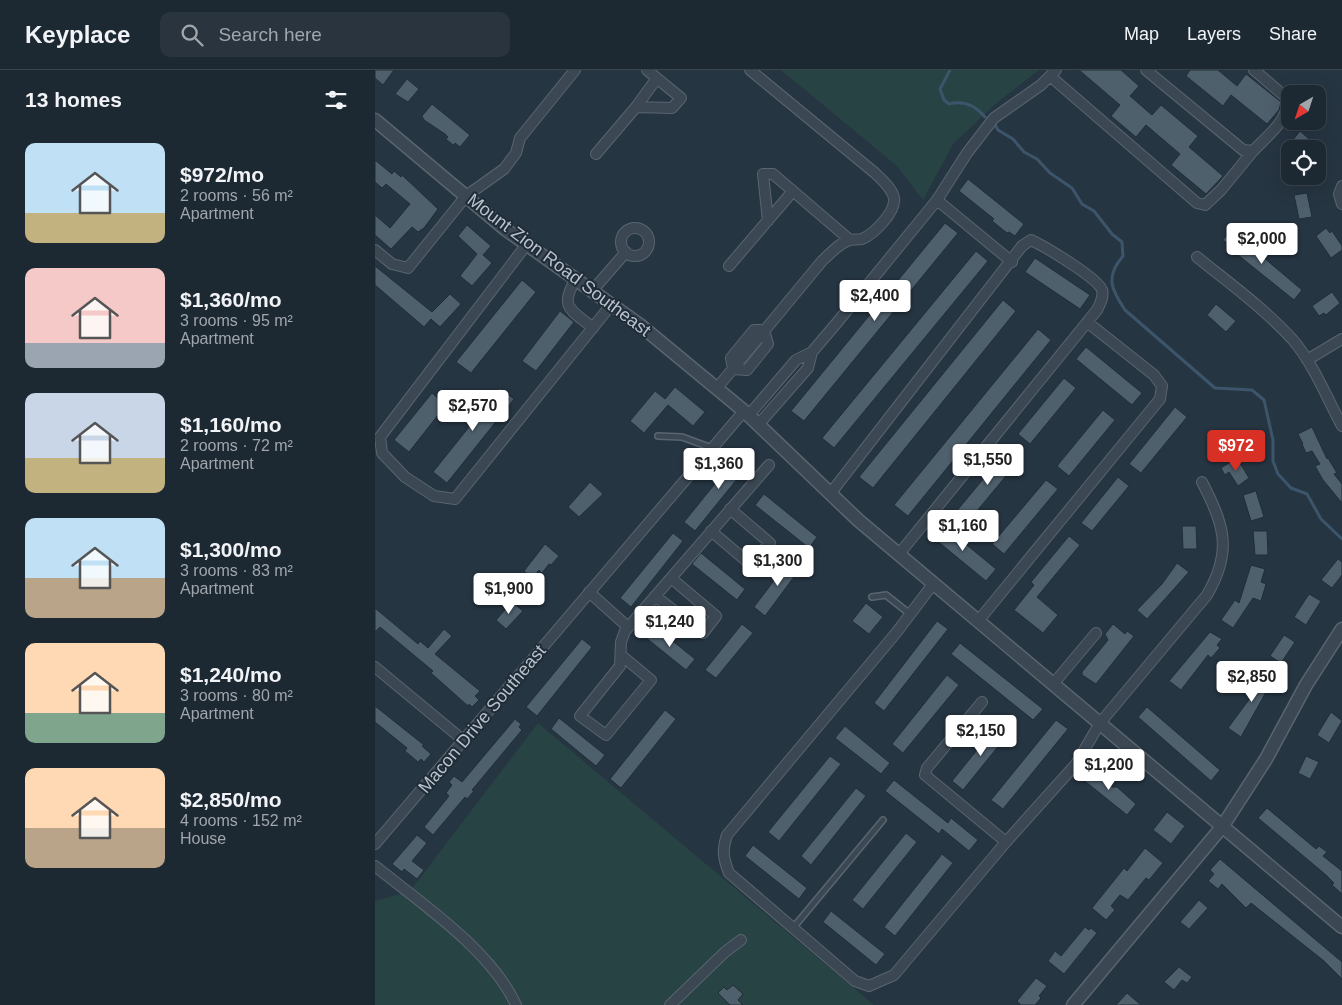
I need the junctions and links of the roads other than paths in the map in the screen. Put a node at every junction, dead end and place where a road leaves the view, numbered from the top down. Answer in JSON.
{"nodes":[{"id":1,"x":575,"y":70,"type":"edge"},
{"id":2,"x":647,"y":70,"type":"edge"},
{"id":3,"x":750,"y":70,"type":"edge"},
{"id":4,"x":1146,"y":70,"type":"edge"},
{"id":5,"x":1255,"y":70,"type":"edge"},
{"id":6,"x":1053,"y":73,"type":"edge"},
{"id":7,"x":657,"y":78,"type":"junction"},
{"id":8,"x":637,"y":107,"type":"junction"},
{"id":9,"x":375,"y":120,"type":"edge"},
{"id":10,"x":1253,"y":151,"type":"junction"},
{"id":11,"x":597,"y":154,"type":"dead end"},
{"id":12,"x":1342,"y":186,"type":"edge"},
{"id":13,"x":793,"y":191,"type":"junction"},
{"id":14,"x":466,"y":196,"type":"junction"},
{"id":15,"x":937,"y":200,"type":"junction"},
{"id":16,"x":1342,"y":204,"type":"edge"},
{"id":17,"x":769,"y":221,"type":"junction"},
{"id":18,"x":850,"y":240,"type":"junction"},
{"id":19,"x":527,"y":244,"type":"junction"},
{"id":20,"x":375,"y":250,"type":"edge"},
{"id":21,"x":625,"y":252,"type":"dead end"},
{"id":22,"x":1197,"y":257,"type":"dead end"},
{"id":23,"x":1012,"y":262,"type":"junction"},
{"id":24,"x":729,"y":266,"type":"dead end"},
{"id":25,"x":576,"y":279,"type":"junction"},
{"id":26,"x":592,"y":291,"type":"junction"},
{"id":27,"x":611,"y":305,"type":"junction"},
{"id":28,"x":1087,"y":322,"type":"junction"},
{"id":29,"x":593,"y":328,"type":"junction"},
{"id":30,"x":764,"y":330,"type":"junction"},
{"id":31,"x":1342,"y":339,"type":"edge"},
{"id":32,"x":747,"y":345,"type":"junction"},
{"id":33,"x":812,"y":352,"type":"junction"},
{"id":34,"x":759,"y":355,"type":"junction"},
{"id":35,"x":1307,"y":360,"type":"junction"},
{"id":36,"x":733,"y":369,"type":"junction"},
{"id":37,"x":717,"y":388,"type":"junction"},
{"id":38,"x":746,"y":413,"type":"junction"},
{"id":39,"x":758,"y":425,"type":"junction"},
{"id":40,"x":1342,"y":426,"type":"edge"},
{"id":41,"x":658,"y":436,"type":"dead end"},
{"id":42,"x":712,"y":448,"type":"junction"},
{"id":43,"x":769,"y":464,"type":"dead end"},
{"id":44,"x":1202,"y":482,"type":"dead end"},
{"id":45,"x":830,"y":494,"type":"junction"},
{"id":46,"x":730,"y":509,"type":"junction"},
{"id":47,"x":711,"y":531,"type":"junction"},
{"id":48,"x":899,"y":554,"type":"junction"},
{"id":49,"x":671,"y":578,"type":"junction"},
{"id":50,"x":933,"y":584,"type":"junction"},
{"id":51,"x":589,"y":592,"type":"junction"},
{"id":52,"x":655,"y":596,"type":"junction"},
{"id":53,"x":872,"y":597,"type":"dead end"},
{"id":54,"x":910,"y":614,"type":"junction"},
{"id":55,"x":979,"y":620,"type":"junction"},
{"id":56,"x":628,"y":628,"type":"junction"},
{"id":57,"x":1342,"y":629,"type":"edge"},
{"id":58,"x":1096,"y":634,"type":"dead end"},
{"id":59,"x":621,"y":656,"type":"junction"},
{"id":60,"x":375,"y":667,"type":"edge"},
{"id":61,"x":1054,"y":684,"type":"junction"},
{"id":62,"x":982,"y":702,"type":"dead end"},
{"id":63,"x":1100,"y":723,"type":"junction"},
{"id":64,"x":463,"y":740,"type":"junction"},
{"id":65,"x":883,"y":820,"type":"dead end"},
{"id":66,"x":1222,"y":827,"type":"junction"},
{"id":67,"x":1006,"y":842,"type":"junction"},
{"id":68,"x":375,"y":844,"type":"edge"},
{"id":69,"x":375,"y":866,"type":"edge"},
{"id":70,"x":1342,"y":927,"type":"edge"},
{"id":71,"x":793,"y":928,"type":"junction"},
{"id":72,"x":741,"y":940,"type":"dead end"},
{"id":73,"x":516,"y":1005,"type":"edge"},
{"id":74,"x":670,"y":1005,"type":"edge"},
{"id":75,"x":1073,"y":1005,"type":"edge"}],
"edges":[{"from":1,"to":14,"type":"street"},
{"from":2,"to":7,"type":"street"},
{"from":3,"to":18,"type":"street"},
{"from":4,"to":10,"type":"street"},
{"from":5,"to":10,"type":"street"},
{"from":6,"to":10,"type":"street"},
{"from":6,"to":15,"type":"street"},
{"from":7,"to":8,"type":"street"},
{"from":7,"to":8,"type":"street"},
{"from":8,"to":11,"type":"street"},
{"from":9,"to":14,"type":"street","name":"Mount Zion Road Southeast"},
{"from":12,"to":16,"type":"street"},
{"from":13,"to":17,"type":"street"},
{"from":13,"to":17,"type":"street"},
{"from":13,"to":18,"type":"street"},
{"from":14,"to":19,"type":"street","name":"Mount Zion Road Southeast"},
{"from":14,"to":20,"type":"street"},
{"from":15,"to":23,"type":"street"},
{"from":15,"to":33,"type":"street"},
{"from":17,"to":24,"type":"street"},
{"from":18,"to":30,"type":"street"},
{"from":19,"to":25,"type":"street","name":"Mount Zion Road Southeast"},
{"from":19,"to":29,"type":"street"},
{"from":21,"to":26,"type":"street"},
{"from":22,"to":35,"type":"street"},
{"from":23,"to":28,"type":"street"},
{"from":23,"to":45,"type":"street"},
{"from":25,"to":26,"type":"street","name":"Mount Zion Road Southeast"},
{"from":25,"to":29,"type":"street"},
{"from":26,"to":27,"type":"street","name":"Mount Zion Road Southeast"},
{"from":27,"to":29,"type":"street"},
{"from":27,"to":37,"type":"street","name":"Mount Zion Road Southeast"},
{"from":28,"to":48,"type":"street"},
{"from":28,"to":55,"type":"street"},
{"from":30,"to":32,"type":"street"},
{"from":30,"to":34,"type":"street"},
{"from":31,"to":35,"type":"street"},
{"from":32,"to":34,"type":"street"},
{"from":32,"to":36,"type":"street"},
{"from":33,"to":38,"type":"street","name":"Macon Drive Southeast"},
{"from":33,"to":39,"type":"street"},
{"from":34,"to":36,"type":"street"},
{"from":35,"to":40,"type":"street"},
{"from":36,"to":37,"type":"street"},
{"from":37,"to":38,"type":"street","name":"Mount Zion Road Southeast"},
{"from":38,"to":39,"type":"street","name":"Mount Zion Road Southeast"},
{"from":38,"to":42,"type":"street","name":"Macon Drive Southeast"},
{"from":39,"to":45,"type":"street","name":"Mount Zion Road Southeast"},
{"from":41,"to":42,"type":"lane"},
{"from":42,"to":51,"type":"street","name":"Macon Drive Southeast"},
{"from":43,"to":46,"type":"street"},
{"from":44,"to":63,"type":"street"},
{"from":45,"to":48,"type":"street","name":"Mount Zion Road Southeast"},
{"from":46,"to":47,"type":"street"},
{"from":46,"to":47,"type":"street"},
{"from":47,"to":49,"type":"street"},
{"from":48,"to":50,"type":"street","name":"Mount Zion Road Southeast"},
{"from":49,"to":52,"type":"street"},
{"from":49,"to":52,"type":"street"},
{"from":50,"to":54,"type":"street"},
{"from":50,"to":55,"type":"street","name":"Mount Zion Road Southeast"},
{"from":51,"to":56,"type":"street"},
{"from":51,"to":64,"type":"street","name":"Macon Drive Southeast"},
{"from":52,"to":56,"type":"street"},
{"from":53,"to":54,"type":"lane"},
{"from":54,"to":71,"type":"street"},
{"from":55,"to":61,"type":"street","name":"Mount Zion Road Southeast"},
{"from":56,"to":59,"type":"street"},
{"from":57,"to":66,"type":"street"},
{"from":58,"to":61,"type":"street"},
{"from":59,"to":59,"type":"street"},
{"from":60,"to":64,"type":"street"},
{"from":61,"to":63,"type":"street","name":"Mount Zion Road Southeast"},
{"from":62,"to":67,"type":"street"},
{"from":63,"to":66,"type":"street","name":"Mount Zion Road Southeast"},
{"from":63,"to":67,"type":"street"},
{"from":64,"to":68,"type":"street","name":"Macon Drive Southeast"},
{"from":65,"to":71,"type":"lane"},
{"from":66,"to":70,"type":"street","name":"Mount Zion Road Southeast"},
{"from":66,"to":75,"type":"street"},
{"from":67,"to":71,"type":"street"},
{"from":69,"to":73,"type":"street"},
{"from":72,"to":74,"type":"street"}]}
